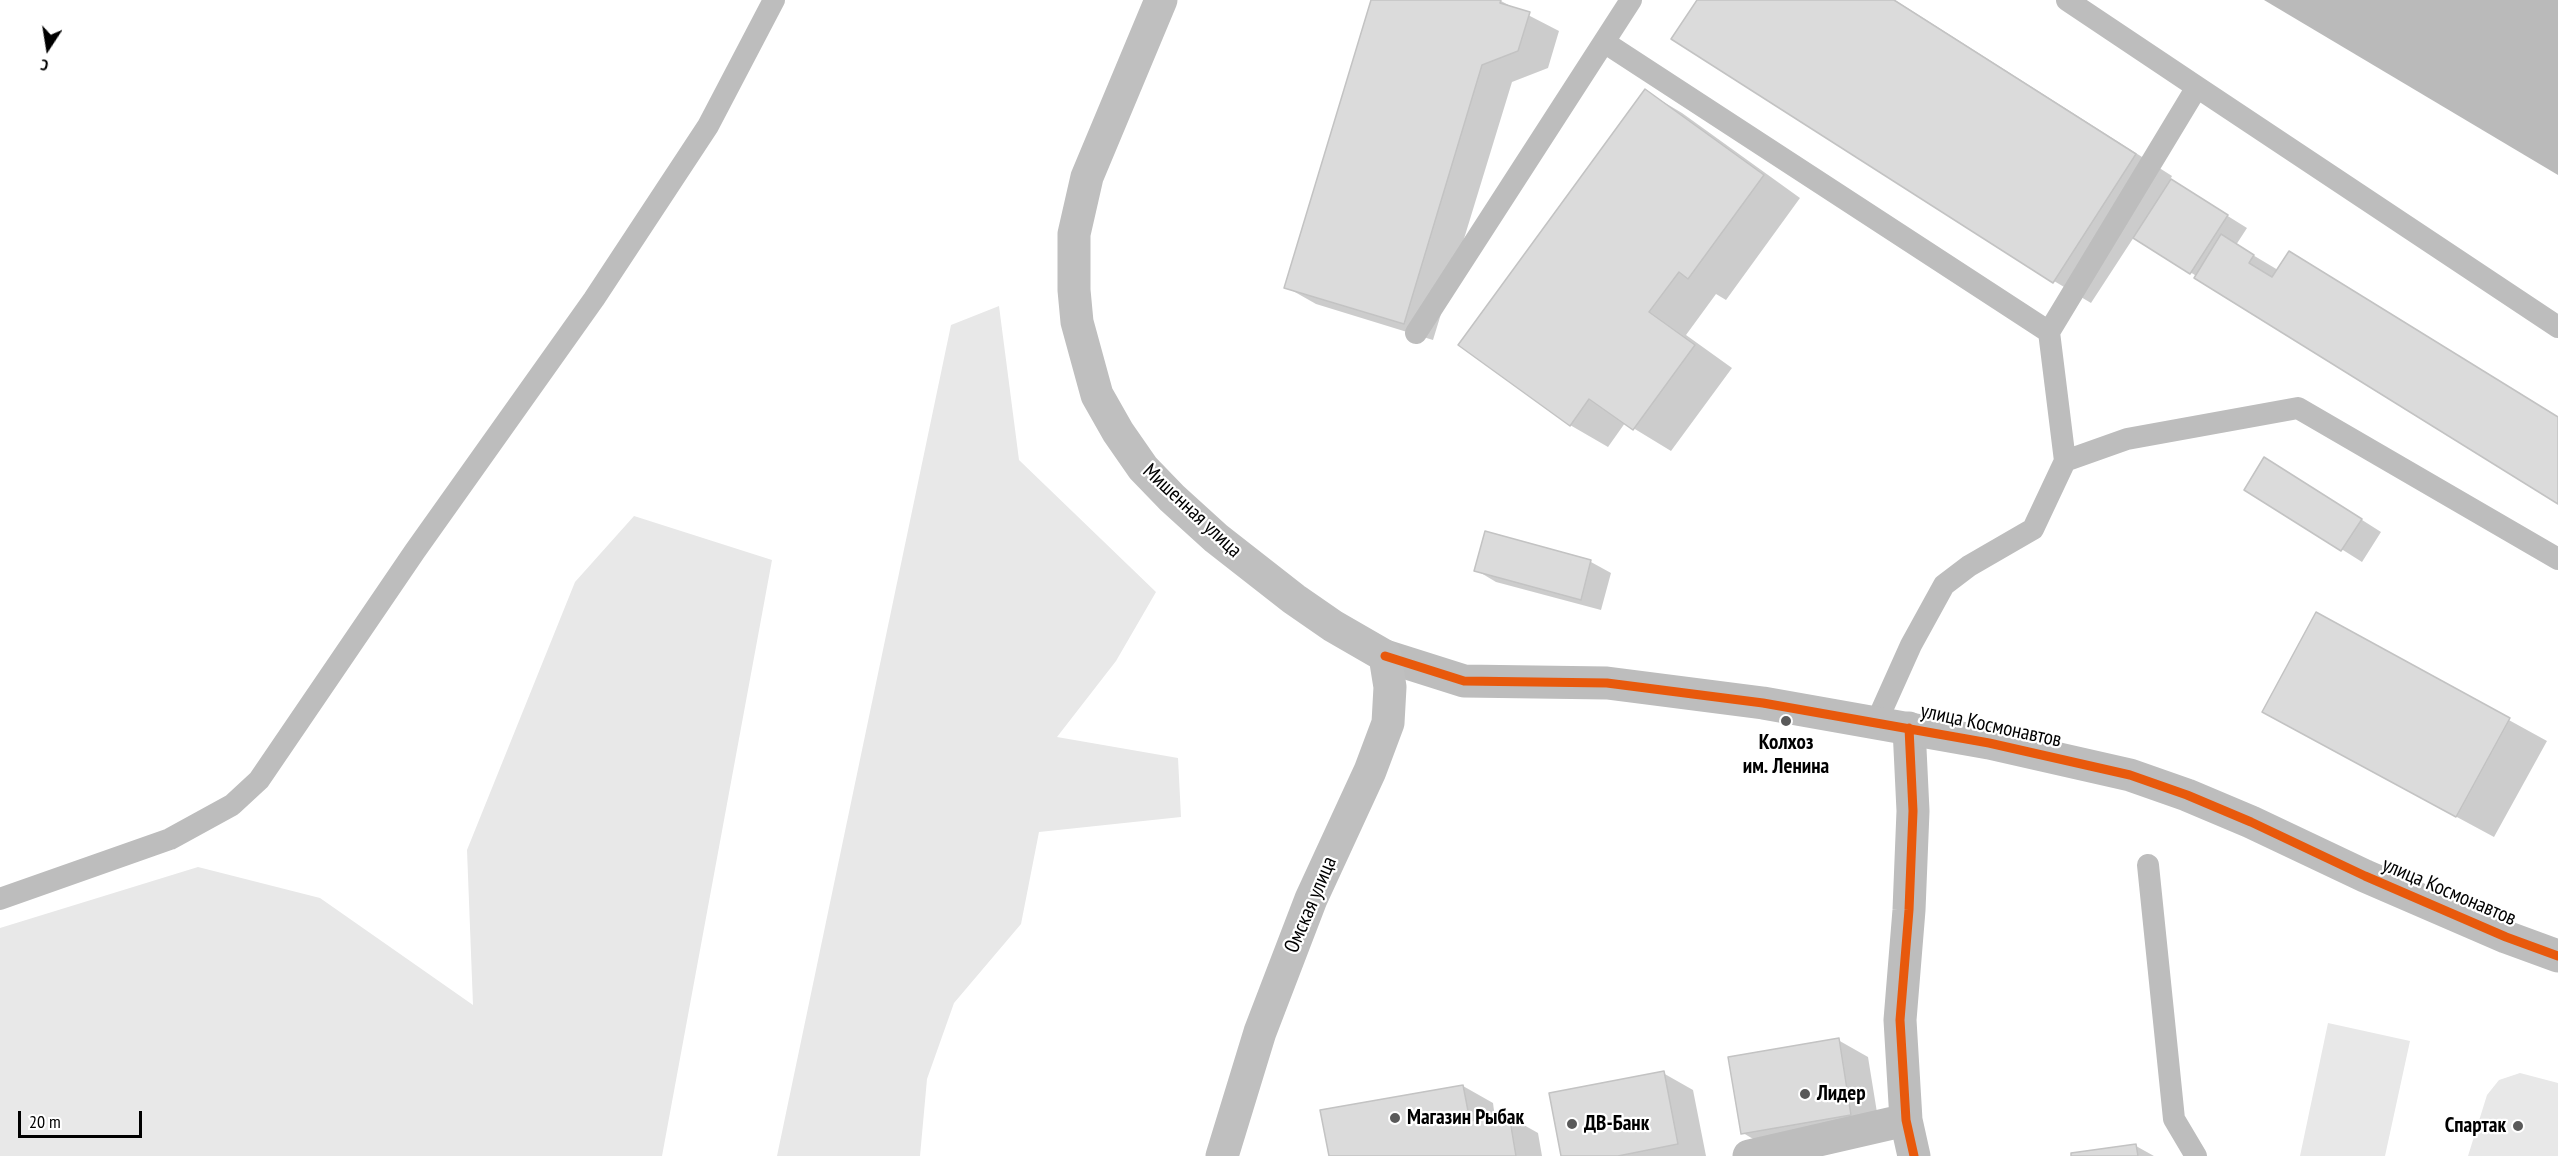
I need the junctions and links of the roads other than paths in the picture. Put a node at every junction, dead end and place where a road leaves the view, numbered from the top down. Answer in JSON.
{"nodes":[{"id":1,"x":774,"y":0,"type":"edge"},
{"id":2,"x":1161,"y":0,"type":"edge"},
{"id":3,"x":1631,"y":0,"type":"edge"},
{"id":4,"x":2067,"y":0,"type":"edge"},
{"id":5,"x":1604,"y":42,"type":"junction"},
{"id":6,"x":2197,"y":87,"type":"junction"},
{"id":7,"x":2558,"y":327,"type":"edge"},
{"id":8,"x":2049,"y":332,"type":"junction"},
{"id":9,"x":1416,"y":333,"type":"dead end"},
{"id":10,"x":2066,"y":461,"type":"junction"},
{"id":11,"x":2558,"y":559,"type":"edge"},
{"id":12,"x":1385,"y":656,"type":"junction"},
{"id":13,"x":1876,"y":723,"type":"junction"},
{"id":14,"x":1909,"y":728,"type":"junction"},
{"id":15,"x":2148,"y":865,"type":"dead end"},
{"id":16,"x":0,"y":899,"type":"edge"},
{"id":17,"x":2558,"y":956,"type":"edge"},
{"id":18,"x":1906,"y":1120,"type":"junction"},
{"id":19,"x":1222,"y":1156,"type":"edge"},
{"id":20,"x":1749,"y":1156,"type":"edge"},
{"id":21,"x":1914,"y":1156,"type":"edge"},
{"id":22,"x":2196,"y":1156,"type":"edge"}],
"edges":[{"from":1,"to":16,"type":"lane"},
{"from":2,"to":12,"type":"main road","name":"Мишенная улица"},
{"from":3,"to":5,"type":"lane"},
{"from":4,"to":6,"type":"lane"},
{"from":5,"to":8,"type":"lane"},
{"from":5,"to":9,"type":"lane"},
{"from":6,"to":7,"type":"lane"},
{"from":6,"to":8,"type":"lane"},
{"from":8,"to":10,"type":"lane"},
{"from":10,"to":11,"type":"lane"},
{"from":10,"to":13,"type":"lane"},
{"from":12,"to":13,"type":"street","name":"улица Космонавтов"},
{"from":12,"to":19,"type":"main road","name":"Омская улица"},
{"from":13,"to":14,"type":"street","name":"улица Космонавтов"},
{"from":14,"to":17,"type":"street","name":"улица Космонавтов"},
{"from":14,"to":18,"type":"street"},
{"from":15,"to":22,"type":"lane"},
{"from":18,"to":20,"type":"street"},
{"from":18,"to":21,"type":"street"}]}
